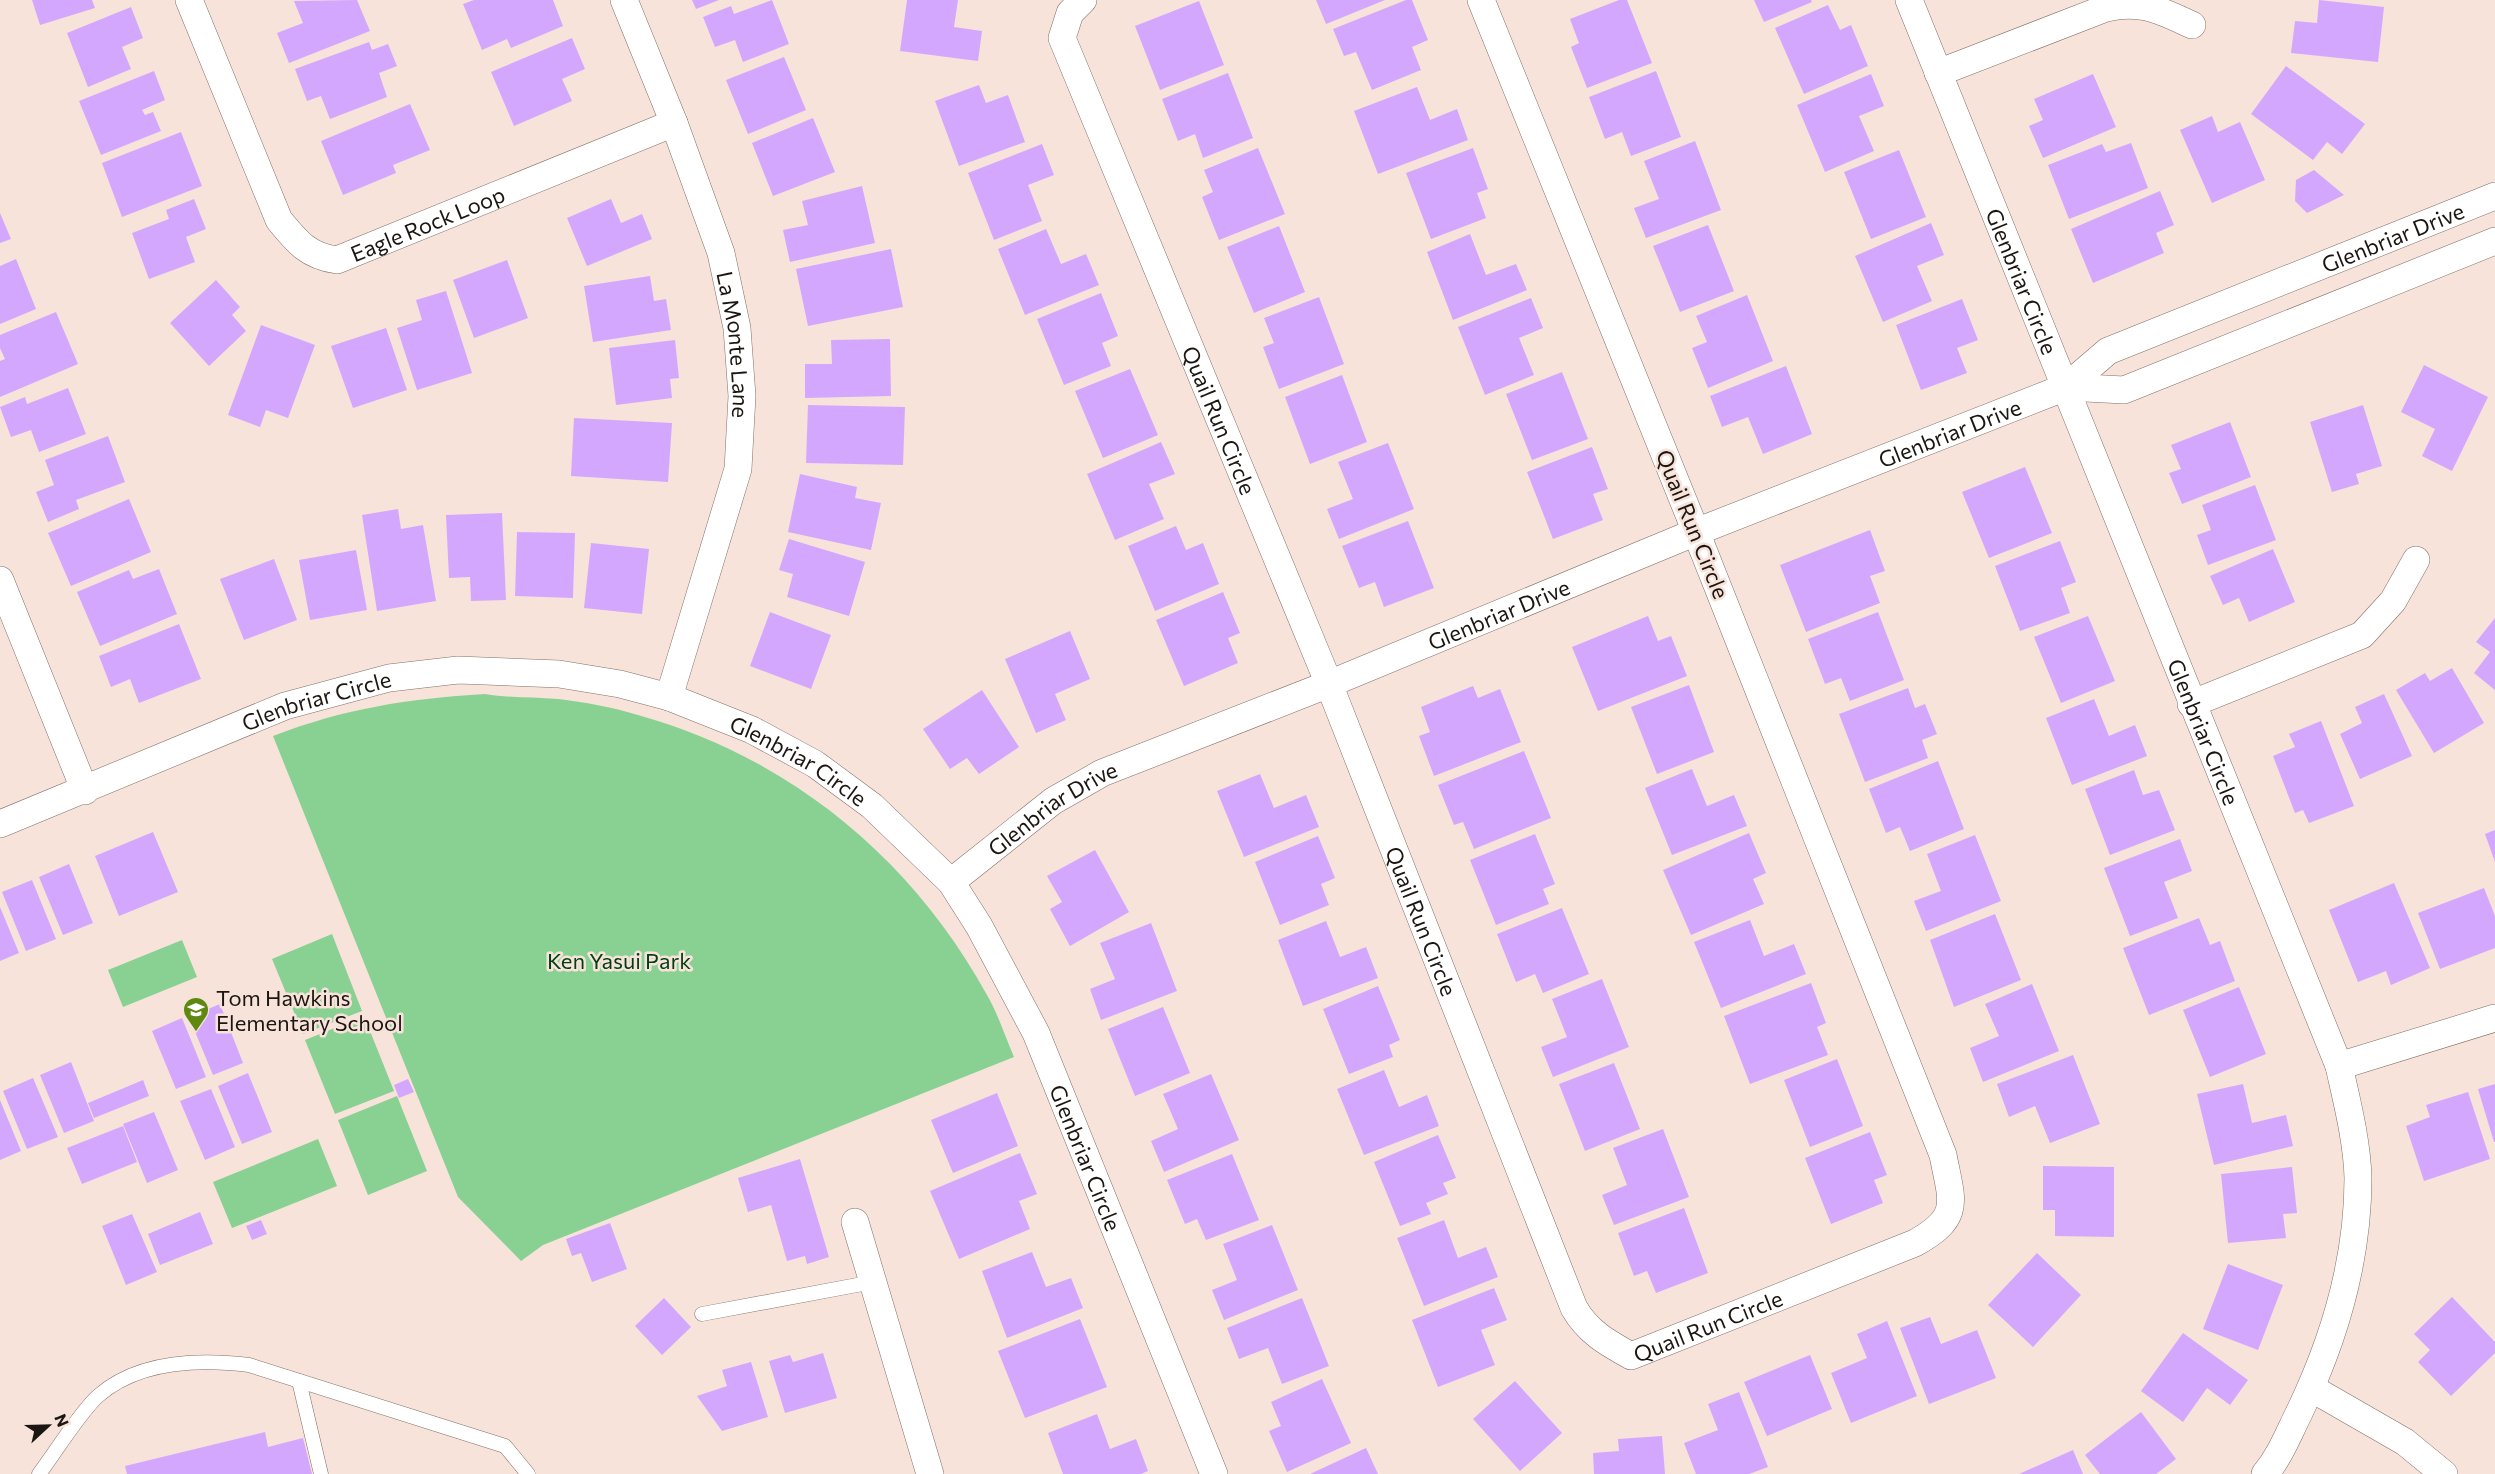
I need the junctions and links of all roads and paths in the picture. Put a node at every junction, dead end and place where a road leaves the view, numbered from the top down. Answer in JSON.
{"nodes":[{"id":1,"x":189,"y":0,"type":"edge"},
{"id":2,"x":624,"y":0,"type":"edge"},
{"id":3,"x":1083,"y":0,"type":"edge"},
{"id":4,"x":1481,"y":0,"type":"edge"},
{"id":5,"x":1909,"y":0,"type":"edge"},
{"id":6,"x":2192,"y":25,"type":"dead end"},
{"id":7,"x":1938,"y":73,"type":"junction"},
{"id":8,"x":674,"y":123,"type":"junction"},
{"id":9,"x":2495,"y":196,"type":"edge"},
{"id":10,"x":2495,"y":241,"type":"edge"},
{"id":11,"x":2066,"y":387,"type":"junction"},
{"id":12,"x":1696,"y":532,"type":"junction"},
{"id":13,"x":2416,"y":560,"type":"dead end"},
{"id":14,"x":0,"y":580,"type":"edge"},
{"id":15,"x":1329,"y":684,"type":"junction"},
{"id":16,"x":669,"y":697,"type":"junction"},
{"id":17,"x":2191,"y":704,"type":"junction"},
{"id":18,"x":85,"y":791,"type":"junction"},
{"id":19,"x":0,"y":824,"type":"edge"},
{"id":20,"x":951,"y":882,"type":"junction"},
{"id":21,"x":2495,"y":1018,"type":"edge"},
{"id":22,"x":2339,"y":1066,"type":"junction"},
{"id":23,"x":855,"y":1221,"type":"dead end"},
{"id":24,"x":873,"y":1282,"type":"junction"},
{"id":25,"x":702,"y":1314,"type":"dead end"},
{"id":26,"x":299,"y":1381,"type":"junction"},
{"id":27,"x":2311,"y":1388,"type":"junction"},
{"id":28,"x":39,"y":1474,"type":"edge"},
{"id":29,"x":321,"y":1474,"type":"edge"},
{"id":30,"x":528,"y":1474,"type":"edge"},
{"id":31,"x":930,"y":1474,"type":"edge"},
{"id":32,"x":1214,"y":1474,"type":"edge"},
{"id":33,"x":2265,"y":1474,"type":"edge"},
{"id":34,"x":2444,"y":1474,"type":"edge"}],
"edges":[{"from":1,"to":8,"type":"street","name":"Eagle Rock Loop"},
{"from":2,"to":8,"type":"street","name":"La Monte Lane"},
{"from":3,"to":15,"type":"street","name":"Quail Run Circle"},
{"from":4,"to":12,"type":"street","name":"Quail Run Circle"},
{"from":5,"to":7,"type":"street","name":"Glenbriar Circle"},
{"from":6,"to":7,"type":"street"},
{"from":7,"to":11,"type":"street","name":"Glenbriar Circle"},
{"from":8,"to":16,"type":"street","name":"La Monte Lane"},
{"from":9,"to":11,"type":"street","name":"Glenbriar Drive"},
{"from":10,"to":11,"type":"street","name":"Glenbriar Drive"},
{"from":11,"to":12,"type":"street","name":"Glenbriar Drive"},
{"from":11,"to":17,"type":"street","name":"Glenbriar Circle"},
{"from":12,"to":15,"type":"street","name":"Glenbriar Drive"},
{"from":12,"to":15,"type":"street","name":"Quail Run Circle"},
{"from":13,"to":17,"type":"street"},
{"from":14,"to":18,"type":"street"},
{"from":15,"to":20,"type":"street","name":"Glenbriar Drive"},
{"from":16,"to":18,"type":"street","name":"Glenbriar Circle"},
{"from":16,"to":20,"type":"street","name":"Glenbriar Circle"},
{"from":17,"to":22,"type":"street","name":"Glenbriar Circle"},
{"from":18,"to":19,"type":"street","name":"Glenbriar Circle"},
{"from":20,"to":32,"type":"street","name":"Glenbriar Circle"},
{"from":21,"to":22,"type":"street"},
{"from":22,"to":27,"type":"street","name":"Glenbriar Circle"},
{"from":23,"to":24,"type":"street"},
{"from":24,"to":25,"type":"lane"},
{"from":24,"to":31,"type":"street"},
{"from":26,"to":28,"type":"lane"},
{"from":26,"to":29,"type":"lane"},
{"from":26,"to":30,"type":"lane"},
{"from":27,"to":33,"type":"street","name":"Glenbriar Circle"},
{"from":27,"to":34,"type":"street"}]}
